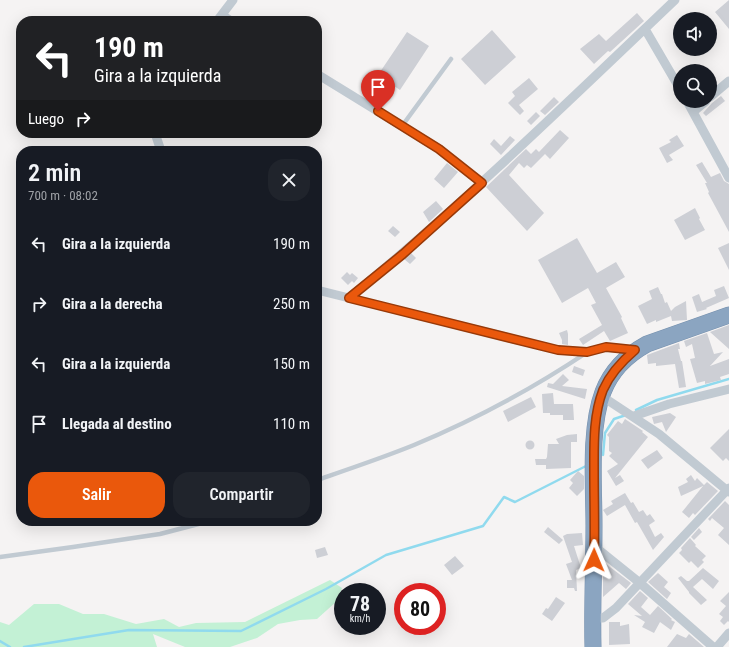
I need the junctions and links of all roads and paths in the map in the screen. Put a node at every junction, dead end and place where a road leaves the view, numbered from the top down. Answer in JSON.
{"nodes":[{"id":1,"x":233,"y":0,"type":"edge"},
{"id":2,"x":675,"y":0,"type":"edge"},
{"id":3,"x":221,"y":16,"type":"edge"},
{"id":4,"x":645,"y":28,"type":"junction"},
{"id":5,"x":451,"y":59,"type":"dead end"},
{"id":6,"x":322,"y":77,"type":"edge"},
{"id":7,"x":673,"y":77,"type":"edge"},
{"id":8,"x":729,"y":81,"type":"edge"},
{"id":9,"x":717,"y":91,"type":"edge"},
{"id":10,"x":691,"y":108,"type":"edge"},
{"id":11,"x":698,"y":108,"type":"edge"},
{"id":12,"x":693,"y":112,"type":"junction"},
{"id":13,"x":402,"y":126,"type":"junction"},
{"id":14,"x":729,"y":178,"type":"edge"},
{"id":15,"x":482,"y":183,"type":"junction"},
{"id":16,"x":322,"y":291,"type":"edge"},
{"id":17,"x":349,"y":298,"type":"junction"},
{"id":18,"x":729,"y":315,"type":"edge"},
{"id":19,"x":635,"y":350,"type":"junction"},
{"id":20,"x":587,"y":352,"type":"junction"},
{"id":21,"x":729,"y":389,"type":"edge"},
{"id":22,"x":601,"y":398,"type":"junction"},
{"id":23,"x":634,"y":416,"type":"junction"},
{"id":24,"x":322,"y":478,"type":"edge"},
{"id":25,"x":728,"y":490,"type":"edge"},
{"id":26,"x":191,"y":526,"type":"edge"},
{"id":27,"x":594,"y":546,"type":"junction"},
{"id":28,"x":0,"y":556,"type":"edge"},
{"id":29,"x":640,"y":583,"type":"junction"},
{"id":30,"x":592,"y":618,"type":"junction"},
{"id":31,"x":729,"y":633,"type":"edge"},
{"id":32,"x":593,"y":647,"type":"edge"},
{"id":33,"x":713,"y":647,"type":"edge"},
{"id":34,"x":717,"y":647,"type":"edge"}],
"edges":[{"from":1,"to":3,"type":"street"},
{"from":2,"to":4,"type":"street"},
{"from":4,"to":7,"type":"street"},
{"from":4,"to":15,"type":"street"},
{"from":5,"to":13,"type":"lane"},
{"from":6,"to":13,"type":"street"},
{"from":8,"to":9,"type":"street"},
{"from":10,"to":12,"type":"street"},
{"from":11,"to":12,"type":"street"},
{"from":12,"to":14,"type":"street"},
{"from":13,"to":15,"type":"street"},
{"from":15,"to":17,"type":"street"},
{"from":16,"to":17,"type":"street"},
{"from":17,"to":20,"type":"street"},
{"from":18,"to":19,"type":"highway"},
{"from":19,"to":20,"type":"street"},
{"from":19,"to":22,"type":"highway"},
{"from":20,"to":24,"type":"lane"},
{"from":21,"to":23,"type":"street"},
{"from":22,"to":23,"type":"street"},
{"from":22,"to":27,"type":"highway"},
{"from":23,"to":25,"type":"street"},
{"from":25,"to":29,"type":"street"},
{"from":26,"to":28,"type":"lane"},
{"from":27,"to":29,"type":"street"},
{"from":27,"to":30,"type":"highway"},
{"from":29,"to":30,"type":"street"},
{"from":29,"to":33,"type":"street"},
{"from":30,"to":32,"type":"highway"},
{"from":31,"to":34,"type":"street"}]}
